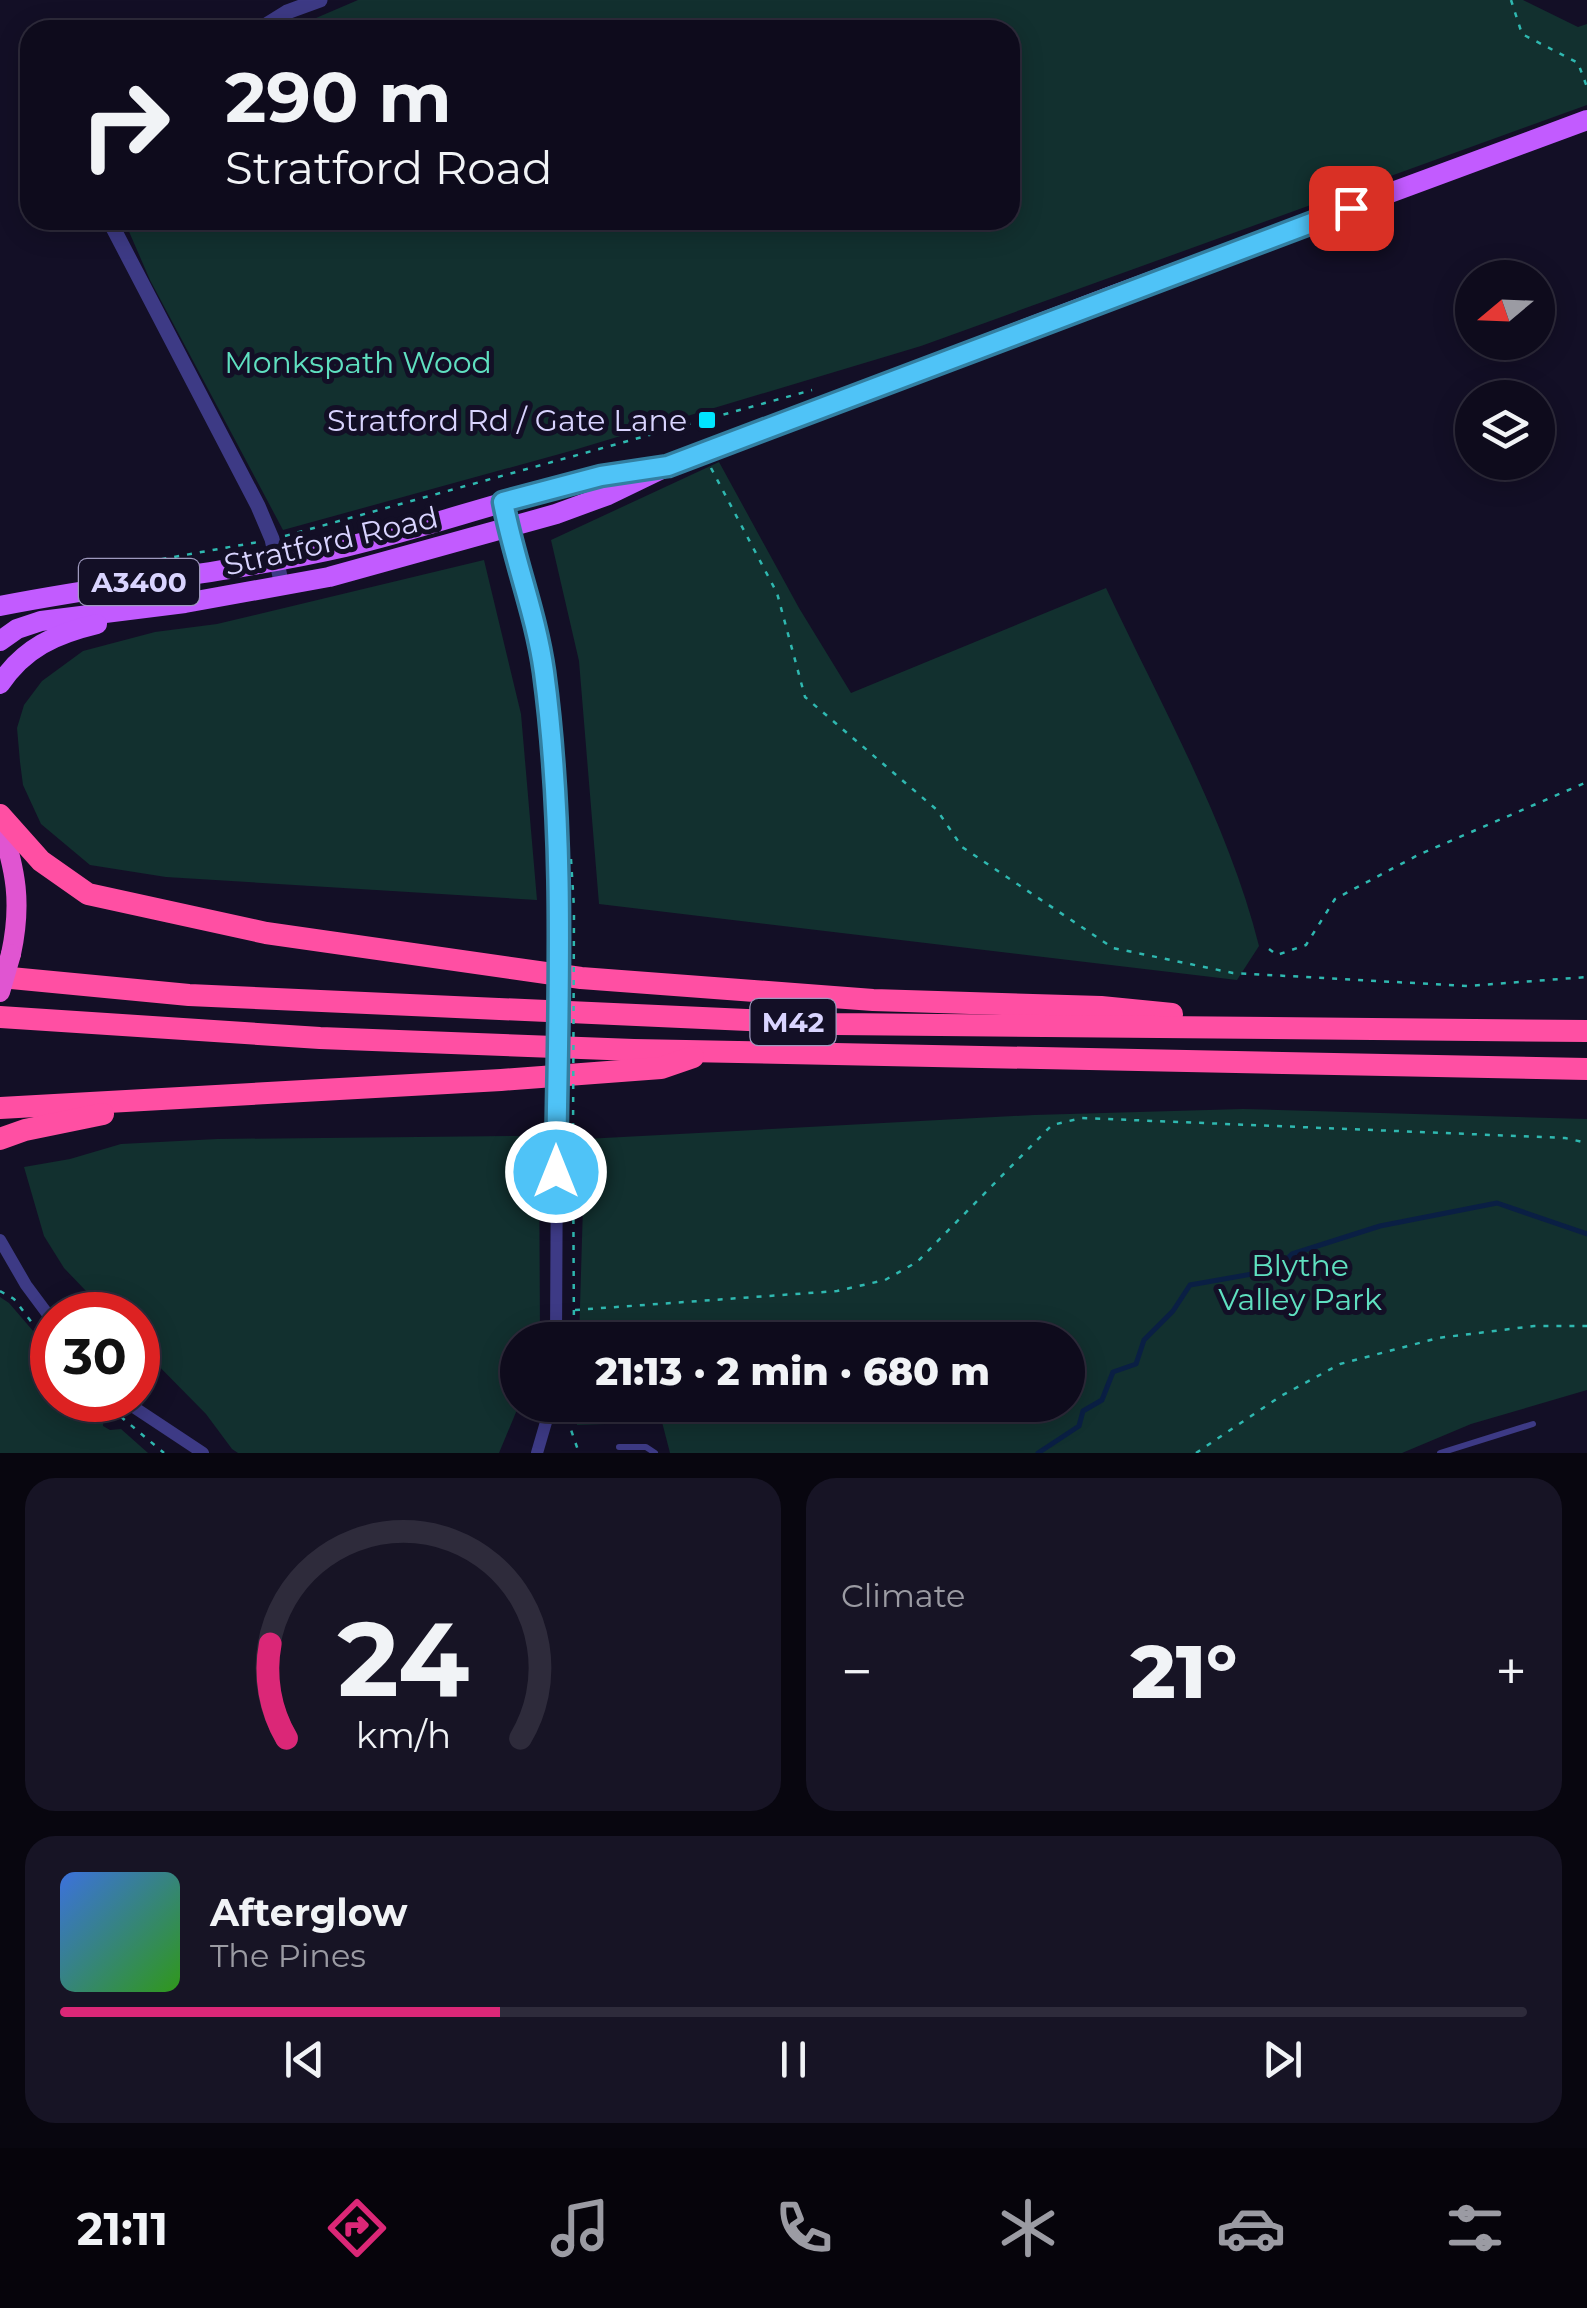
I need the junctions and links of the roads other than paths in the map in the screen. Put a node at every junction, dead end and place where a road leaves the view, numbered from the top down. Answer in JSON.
{"nodes":[{"id":1,"x":320,"y":0,"type":"edge"},
{"id":2,"x":274,"y":20,"type":"edge"},
{"id":3,"x":1587,"y":120,"type":"edge"},
{"id":4,"x":114,"y":230,"type":"edge"},
{"id":5,"x":668,"y":466,"type":"junction"},
{"id":6,"x":503,"y":502,"type":"junction"},
{"id":7,"x":508,"y":526,"type":"junction"},
{"id":8,"x":278,"y":561,"type":"junction"},
{"id":9,"x":282,"y":586,"type":"junction"},
{"id":10,"x":185,"y":604,"type":"junction"},
{"id":11,"x":0,"y":606,"type":"edge"},
{"id":12,"x":0,"y":641,"type":"edge"},
{"id":13,"x":0,"y":684,"type":"edge"},
{"id":14,"x":0,"y":818,"type":"edge"},
{"id":15,"x":0,"y":977,"type":"edge"},
{"id":16,"x":0,"y":992,"type":"edge"},
{"id":17,"x":0,"y":1017,"type":"edge"},
{"id":18,"x":1324,"y":1028,"type":"junction"},
{"id":19,"x":1587,"y":1031,"type":"edge"},
{"id":20,"x":710,"y":1052,"type":"junction"},
{"id":21,"x":1587,"y":1069,"type":"edge"},
{"id":22,"x":160,"y":1102,"type":"junction"},
{"id":23,"x":0,"y":1108,"type":"edge"},
{"id":24,"x":0,"y":1140,"type":"edge"},
{"id":25,"x":0,"y":1240,"type":"edge"},
{"id":26,"x":32,"y":1292,"type":"edge"},
{"id":27,"x":556,"y":1322,"type":"edge"},
{"id":28,"x":156,"y":1422,"type":"edge"},
{"id":29,"x":545,"y":1422,"type":"edge"},
{"id":30,"x":1533,"y":1424,"type":"dead end"},
{"id":31,"x":619,"y":1446,"type":"dead end"},
{"id":32,"x":203,"y":1453,"type":"edge"},
{"id":33,"x":537,"y":1453,"type":"edge"},
{"id":34,"x":656,"y":1453,"type":"edge"},
{"id":35,"x":1440,"y":1453,"type":"edge"}],
"edges":[{"from":1,"to":2,"type":"street"},
{"from":3,"to":5,"type":"main road","name":"Stratford Road","number":"A3400"},
{"from":4,"to":8,"type":"street"},
{"from":5,"to":6,"type":"main road","name":"Stratford Road","number":"A3400"},
{"from":5,"to":7,"type":"main road","name":"Stratford Road","number":"A3400"},
{"from":6,"to":7,"type":"street"},
{"from":6,"to":8,"type":"main road","name":"Stratford Road","number":"A3400"},
{"from":7,"to":9,"type":"main road","name":"Stratford Road","number":"A3400"},
{"from":7,"to":27,"type":"street","bridge":true},
{"from":8,"to":9,"type":"street"},
{"from":8,"to":11,"type":"main road","name":"Stratford Road","number":"A3400"},
{"from":9,"to":10,"type":"main road","name":"Stratford Road","number":"A3400"},
{"from":10,"to":12,"type":"main road","name":"Stratford Road","number":"A3400"},
{"from":10,"to":13,"type":"main road"},
{"from":14,"to":16,"type":"highway","bridge":true},
{"from":14,"to":18,"type":"highway"},
{"from":15,"to":18,"type":"highway","number":"M42"},
{"from":17,"to":20,"type":"highway","number":"M42"},
{"from":18,"to":19,"type":"highway","number":"M42"},
{"from":20,"to":21,"type":"highway","number":"M42"},
{"from":20,"to":22,"type":"highway"},
{"from":22,"to":23,"type":"highway"},
{"from":22,"to":24,"type":"highway"},
{"from":25,"to":26,"type":"street"},
{"from":28,"to":32,"type":"street"},
{"from":29,"to":33,"type":"street"},
{"from":30,"to":35,"type":"lane"},
{"from":31,"to":34,"type":"lane"}]}
